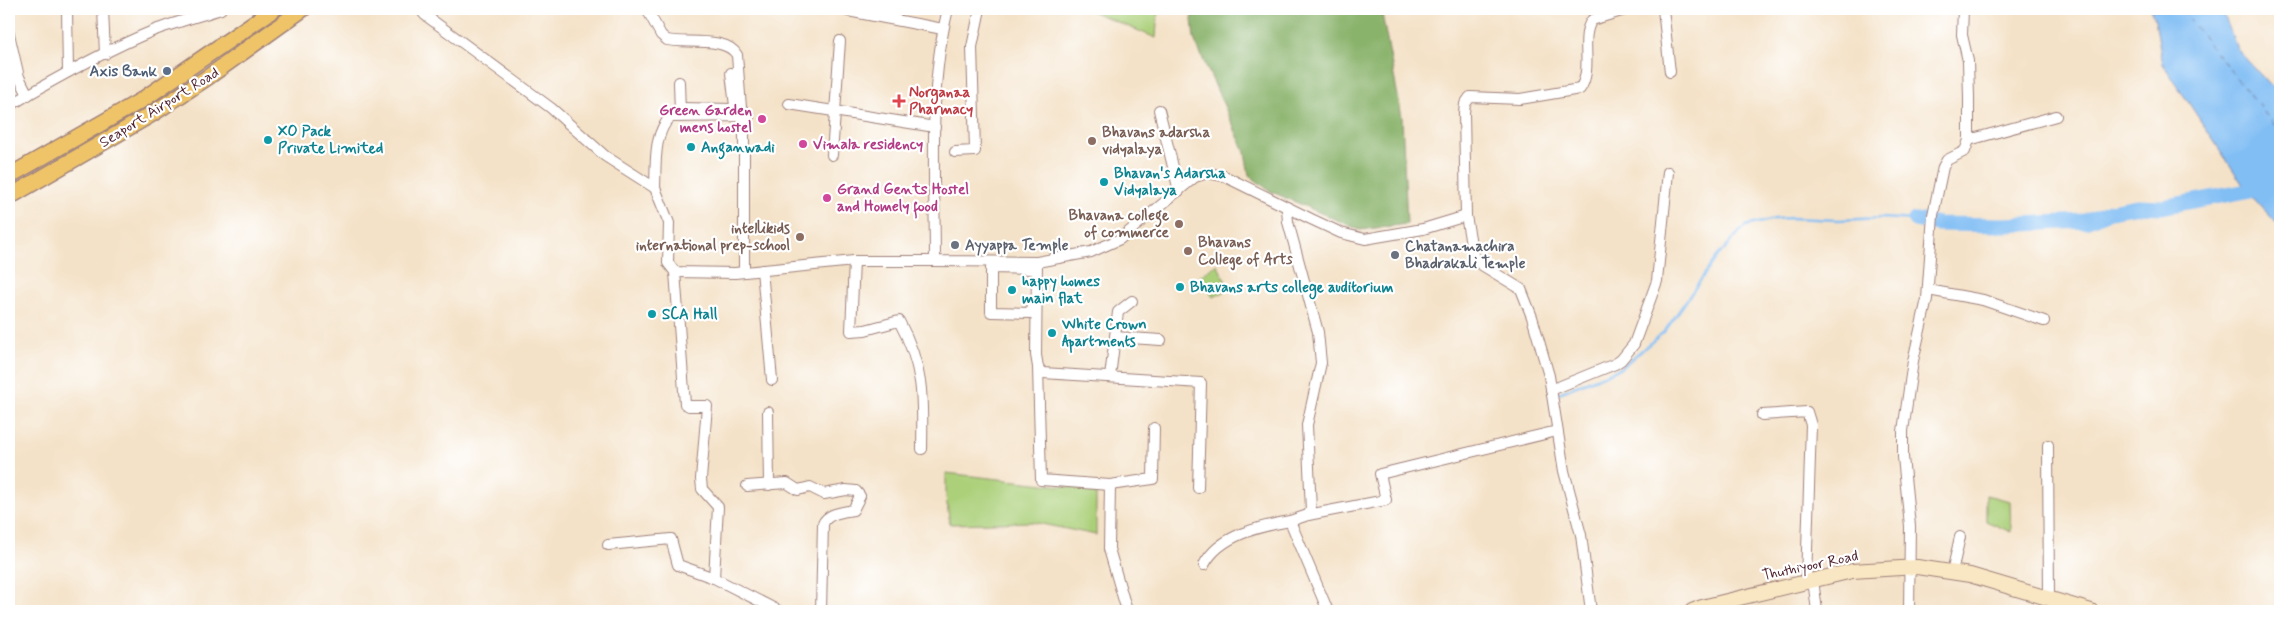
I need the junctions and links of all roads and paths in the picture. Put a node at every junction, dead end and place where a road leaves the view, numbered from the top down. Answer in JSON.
{"nodes":[{"id":1,"x":67,"y":9,"type":"edge"},
{"id":2,"x":103,"y":9,"type":"edge"},
{"id":3,"x":221,"y":9,"type":"edge"},
{"id":4,"x":274,"y":9,"type":"edge"},
{"id":5,"x":303,"y":9,"type":"edge"},
{"id":6,"x":420,"y":9,"type":"edge"},
{"id":7,"x":650,"y":9,"type":"edge"},
{"id":8,"x":848,"y":9,"type":"edge"},
{"id":9,"x":948,"y":9,"type":"edge"},
{"id":10,"x":980,"y":9,"type":"edge"},
{"id":11,"x":1631,"y":9,"type":"edge"},
{"id":12,"x":1662,"y":9,"type":"edge"},
{"id":13,"x":1963,"y":9,"type":"edge"},
{"id":14,"x":942,"y":29,"type":"junction"},
{"id":15,"x":9,"y":34,"type":"edge"},
{"id":16,"x":840,"y":41,"type":"dead end"},
{"id":17,"x":105,"y":54,"type":"junction"},
{"id":18,"x":68,"y":72,"type":"junction"},
{"id":19,"x":1670,"y":72,"type":"dead end"},
{"id":20,"x":731,"y":73,"type":"dead end"},
{"id":21,"x":679,"y":82,"type":"dead end"},
{"id":22,"x":28,"y":95,"type":"junction"},
{"id":23,"x":789,"y":104,"type":"dead end"},
{"id":24,"x":9,"y":106,"type":"edge"},
{"id":25,"x":1159,"y":110,"type":"dead end"},
{"id":26,"x":680,"y":112,"type":"junction"},
{"id":27,"x":837,"y":112,"type":"junction"},
{"id":28,"x":749,"y":116,"type":"junction"},
{"id":29,"x":2056,"y":116,"type":"dead end"},
{"id":30,"x":935,"y":128,"type":"junction"},
{"id":31,"x":1969,"y":140,"type":"junction"},
{"id":32,"x":955,"y":152,"type":"dead end"},
{"id":33,"x":832,"y":155,"type":"dead end"},
{"id":34,"x":1668,"y":172,"type":"dead end"},
{"id":35,"x":9,"y":176,"type":"edge"},
{"id":36,"x":655,"y":188,"type":"junction"},
{"id":37,"x":1179,"y":191,"type":"junction"},
{"id":38,"x":9,"y":197,"type":"edge"},
{"id":39,"x":1287,"y":208,"type":"junction"},
{"id":40,"x":1466,"y":216,"type":"junction"},
{"id":41,"x":854,"y":261,"type":"junction"},
{"id":42,"x":935,"y":261,"type":"junction"},
{"id":43,"x":1034,"y":264,"type":"junction"},
{"id":44,"x":762,"y":270,"type":"junction"},
{"id":45,"x":675,"y":272,"type":"junction"},
{"id":46,"x":744,"y":272,"type":"junction"},
{"id":47,"x":1928,"y":290,"type":"junction"},
{"id":48,"x":1132,"y":301,"type":"dead end"},
{"id":49,"x":2044,"y":321,"type":"dead end"},
{"id":50,"x":1115,"y":337,"type":"junction"},
{"id":51,"x":1161,"y":340,"type":"dead end"},
{"id":52,"x":1038,"y":367,"type":"junction"},
{"id":53,"x":1110,"y":377,"type":"junction"},
{"id":54,"x":772,"y":380,"type":"dead end"},
{"id":55,"x":1551,"y":390,"type":"junction"},
{"id":56,"x":768,"y":412,"type":"dead end"},
{"id":57,"x":1762,"y":415,"type":"dead end"},
{"id":58,"x":1154,"y":428,"type":"dead end"},
{"id":59,"x":1557,"y":431,"type":"junction"},
{"id":60,"x":2048,"y":445,"type":"dead end"},
{"id":61,"x":922,"y":448,"type":"dead end"},
{"id":62,"x":769,"y":485,"type":"junction"},
{"id":63,"x":1110,"y":485,"type":"junction"},
{"id":64,"x":746,"y":486,"type":"dead end"},
{"id":65,"x":1198,"y":488,"type":"dead end"},
{"id":66,"x":1308,"y":515,"type":"junction"},
{"id":67,"x":1290,"y":522,"type":"junction"},
{"id":68,"x":1960,"y":537,"type":"dead end"},
{"id":69,"x":608,"y":545,"type":"dead end"},
{"id":70,"x":1204,"y":565,"type":"dead end"},
{"id":71,"x":1911,"y":568,"type":"junction"},
{"id":72,"x":1952,"y":572,"type":"junction"},
{"id":73,"x":714,"y":578,"type":"junction"},
{"id":74,"x":1810,"y":580,"type":"junction"},
{"id":75,"x":2049,"y":598,"type":"junction"},
{"id":76,"x":1697,"y":610,"type":"edge"},
{"id":77,"x":2086,"y":610,"type":"edge"},
{"id":78,"x":779,"y":611,"type":"edge"},
{"id":79,"x":821,"y":611,"type":"edge"},
{"id":80,"x":1127,"y":611,"type":"edge"},
{"id":81,"x":1328,"y":611,"type":"edge"},
{"id":82,"x":1591,"y":611,"type":"edge"},
{"id":83,"x":1818,"y":611,"type":"edge"},
{"id":84,"x":1909,"y":611,"type":"edge"}],
"edges":[{"from":1,"to":18,"type":"street"},
{"from":2,"to":17,"type":"street"},
{"from":3,"to":17,"type":"street"},
{"from":4,"to":35,"type":"main road","name":"Seaport Airport Road"},
{"from":5,"to":38,"type":"main road","name":"Seaport Airport Road"},
{"from":6,"to":36,"type":"street"},
{"from":7,"to":28,"type":"street"},
{"from":8,"to":14,"type":"street"},
{"from":9,"to":14,"type":"street"},
{"from":10,"to":32,"type":"street"},
{"from":11,"to":40,"type":"street"},
{"from":12,"to":19,"type":"street"},
{"from":13,"to":31,"type":"street"},
{"from":14,"to":30,"type":"street"},
{"from":15,"to":22,"type":"street"},
{"from":16,"to":27,"type":"street"},
{"from":17,"to":18,"type":"street"},
{"from":18,"to":22,"type":"street"},
{"from":20,"to":26,"type":"street"},
{"from":21,"to":26,"type":"street"},
{"from":22,"to":24,"type":"street"},
{"from":23,"to":27,"type":"street"},
{"from":25,"to":37,"type":"street"},
{"from":26,"to":28,"type":"street"},
{"from":26,"to":36,"type":"street"},
{"from":27,"to":30,"type":"street"},
{"from":27,"to":33,"type":"street"},
{"from":28,"to":46,"type":"street"},
{"from":29,"to":31,"type":"street"},
{"from":30,"to":42,"type":"street"},
{"from":31,"to":47,"type":"street"},
{"from":34,"to":55,"type":"street"},
{"from":36,"to":45,"type":"street"},
{"from":37,"to":39,"type":"street"},
{"from":37,"to":43,"type":"street"},
{"from":39,"to":40,"type":"street"},
{"from":39,"to":66,"type":"street"},
{"from":40,"to":55,"type":"street"},
{"from":41,"to":42,"type":"street"},
{"from":41,"to":44,"type":"street"},
{"from":41,"to":61,"type":"street"},
{"from":42,"to":43,"type":"street"},
{"from":43,"to":43,"type":"street"},
{"from":43,"to":52,"type":"street"},
{"from":44,"to":46,"type":"street"},
{"from":44,"to":54,"type":"street"},
{"from":45,"to":46,"type":"street"},
{"from":45,"to":73,"type":"street"},
{"from":47,"to":49,"type":"street"},
{"from":47,"to":71,"type":"street"},
{"from":48,"to":50,"type":"street"},
{"from":50,"to":51,"type":"street"},
{"from":50,"to":53,"type":"street"},
{"from":52,"to":53,"type":"street"},
{"from":52,"to":63,"type":"street"},
{"from":53,"to":65,"type":"street"},
{"from":55,"to":59,"type":"street"},
{"from":56,"to":62,"type":"street"},
{"from":57,"to":74,"type":"street"},
{"from":58,"to":63,"type":"street"},
{"from":59,"to":66,"type":"street"},
{"from":59,"to":82,"type":"street"},
{"from":60,"to":75,"type":"street"},
{"from":62,"to":64,"type":"street"},
{"from":62,"to":79,"type":"street"},
{"from":63,"to":80,"type":"street"},
{"from":66,"to":67,"type":"street"},
{"from":67,"to":70,"type":"street"},
{"from":67,"to":81,"type":"street"},
{"from":68,"to":72,"type":"street"},
{"from":69,"to":73,"type":"street"},
{"from":71,"to":72,"type":"main road","name":"Thuthiyoor Road"},
{"from":71,"to":74,"type":"main road","name":"Thuthiyoor Road"},
{"from":71,"to":84,"type":"street"},
{"from":72,"to":75,"type":"main road","name":"Thuthiyoor Road"},
{"from":73,"to":78,"type":"street"},
{"from":74,"to":76,"type":"main road","name":"Thuthiyoor Road"},
{"from":74,"to":83,"type":"street"},
{"from":75,"to":77,"type":"main road","name":"Thuthiyoor Road"}]}
